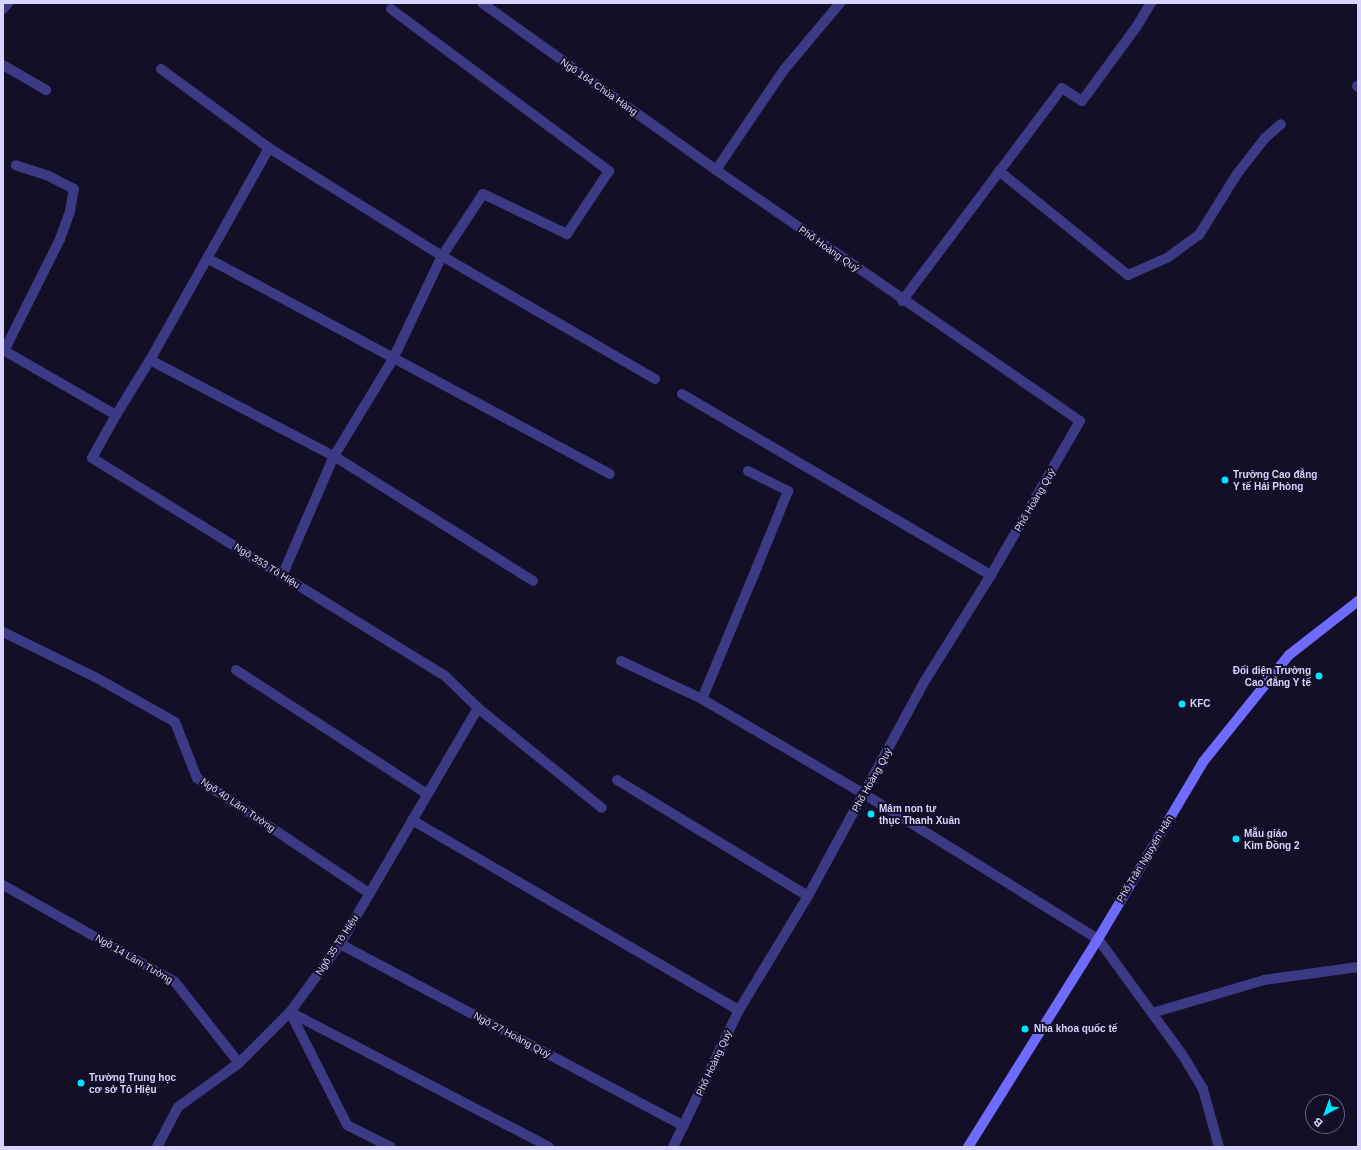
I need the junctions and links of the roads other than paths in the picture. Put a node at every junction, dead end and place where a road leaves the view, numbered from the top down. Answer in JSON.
{"nodes":[{"id":1,"x":8,"y":3,"type":"edge"},
{"id":2,"x":482,"y":3,"type":"edge"},
{"id":3,"x":840,"y":3,"type":"edge"},
{"id":4,"x":1151,"y":3,"type":"edge"},
{"id":5,"x":3,"y":9,"type":"edge"},
{"id":6,"x":391,"y":9,"type":"dead end"},
{"id":7,"x":3,"y":65,"type":"edge"},
{"id":8,"x":161,"y":69,"type":"dead end"},
{"id":9,"x":46,"y":90,"type":"dead end"},
{"id":10,"x":1281,"y":124,"type":"dead end"},
{"id":11,"x":269,"y":148,"type":"junction"},
{"id":12,"x":16,"y":165,"type":"dead end"},
{"id":13,"x":716,"y":170,"type":"junction"},
{"id":14,"x":999,"y":170,"type":"junction"},
{"id":15,"x":442,"y":256,"type":"junction"},
{"id":16,"x":207,"y":258,"type":"junction"},
{"id":17,"x":902,"y":301,"type":"junction"},
{"id":18,"x":3,"y":351,"type":"edge"},
{"id":19,"x":393,"y":359,"type":"junction"},
{"id":20,"x":150,"y":360,"type":"junction"},
{"id":21,"x":655,"y":379,"type":"dead end"},
{"id":22,"x":682,"y":394,"type":"dead end"},
{"id":23,"x":116,"y":415,"type":"junction"},
{"id":24,"x":334,"y":456,"type":"junction"},
{"id":25,"x":748,"y":471,"type":"dead end"},
{"id":26,"x":610,"y":474,"type":"dead end"},
{"id":27,"x":991,"y":575,"type":"junction"},
{"id":28,"x":282,"y":576,"type":"junction"},
{"id":29,"x":534,"y":580,"type":"dead end"},
{"id":30,"x":1358,"y":601,"type":"edge"},
{"id":31,"x":3,"y":632,"type":"edge"},
{"id":32,"x":621,"y":661,"type":"dead end"},
{"id":33,"x":236,"y":670,"type":"dead end"},
{"id":34,"x":702,"y":699,"type":"junction"},
{"id":35,"x":478,"y":708,"type":"junction"},
{"id":36,"x":617,"y":780,"type":"dead end"},
{"id":37,"x":427,"y":794,"type":"junction"},
{"id":38,"x":864,"y":794,"type":"junction"},
{"id":39,"x":602,"y":808,"type":"dead end"},
{"id":40,"x":412,"y":820,"type":"junction"},
{"id":41,"x":3,"y":885,"type":"edge"},
{"id":42,"x":370,"y":894,"type":"junction"},
{"id":43,"x":808,"y":896,"type":"junction"},
{"id":44,"x":1098,"y":939,"type":"junction"},
{"id":45,"x":340,"y":944,"type":"junction"},
{"id":46,"x":1358,"y":966,"type":"edge"},
{"id":47,"x":739,"y":1010,"type":"junction"},
{"id":48,"x":290,"y":1012,"type":"junction"},
{"id":49,"x":1152,"y":1013,"type":"junction"},
{"id":50,"x":239,"y":1063,"type":"junction"},
{"id":51,"x":684,"y":1126,"type":"junction"},
{"id":52,"x":157,"y":1147,"type":"edge"},
{"id":53,"x":391,"y":1147,"type":"edge"},
{"id":54,"x":548,"y":1147,"type":"edge"},
{"id":55,"x":673,"y":1147,"type":"edge"},
{"id":56,"x":968,"y":1147,"type":"edge"},
{"id":57,"x":1219,"y":1147,"type":"edge"}],
"edges":[{"from":1,"to":5,"type":"street"},
{"from":2,"to":13,"type":"street","name":"Ngõ 164 Chùa Hàng"},
{"from":3,"to":13,"type":"street"},
{"from":4,"to":14,"type":"street"},
{"from":6,"to":15,"type":"street"},
{"from":7,"to":9,"type":"street"},
{"from":8,"to":11,"type":"street"},
{"from":10,"to":14,"type":"street"},
{"from":11,"to":15,"type":"street"},
{"from":11,"to":16,"type":"street"},
{"from":12,"to":18,"type":"street"},
{"from":13,"to":17,"type":"street","name":"Phố Hoàng Quý"},
{"from":14,"to":17,"type":"street"},
{"from":15,"to":19,"type":"street"},
{"from":15,"to":21,"type":"street"},
{"from":16,"to":19,"type":"street"},
{"from":16,"to":20,"type":"street"},
{"from":17,"to":27,"type":"street","name":"Phố Hoàng Quý"},
{"from":18,"to":23,"type":"street"},
{"from":19,"to":24,"type":"street"},
{"from":19,"to":26,"type":"street"},
{"from":20,"to":23,"type":"street"},
{"from":20,"to":24,"type":"street"},
{"from":22,"to":27,"type":"street"},
{"from":23,"to":28,"type":"street","name":"Ngõ 353 Tô Hiệu"},
{"from":24,"to":28,"type":"street"},
{"from":24,"to":29,"type":"street"},
{"from":25,"to":34,"type":"street"},
{"from":27,"to":38,"type":"street","name":"Phố Hoàng Quý"},
{"from":28,"to":35,"type":"street","name":"Ngõ 353 Tô Hiệu"},
{"from":30,"to":44,"type":"main road","name":"Phố Trần Nguyên Hãn"},
{"from":31,"to":42,"type":"street","name":"Ngõ 40 Lâm Tường"},
{"from":32,"to":34,"type":"street"},
{"from":33,"to":37,"type":"street"},
{"from":34,"to":38,"type":"street"},
{"from":35,"to":37,"type":"street","name":"Ngõ 35 Tô Hiệu"},
{"from":35,"to":39,"type":"street","name":"Ngõ 353 Tô Hiệu"},
{"from":36,"to":43,"type":"street"},
{"from":37,"to":40,"type":"street","name":"Ngõ 35 Tô Hiệu"},
{"from":38,"to":43,"type":"street","name":"Phố Hoàng Quý"},
{"from":38,"to":44,"type":"street"},
{"from":40,"to":42,"type":"street","name":"Ngõ 35 Tô Hiệu"},
{"from":40,"to":47,"type":"street"},
{"from":41,"to":50,"type":"street","name":"Ngõ 14 Lâm Tường"},
{"from":42,"to":45,"type":"street","name":"Ngõ 35 Tô Hiệu"},
{"from":43,"to":47,"type":"street","name":"Phố Hoàng Quý"},
{"from":44,"to":49,"type":"street"},
{"from":44,"to":56,"type":"main road","name":"Phố Trần Nguyên Hãn"},
{"from":45,"to":48,"type":"street","name":"Ngõ 35 Tô Hiệu"},
{"from":45,"to":51,"type":"street","name":"Ngõ 27 Hoàng Quý"},
{"from":46,"to":49,"type":"street"},
{"from":47,"to":51,"type":"street","name":"Phố Hoàng Quý"},
{"from":48,"to":50,"type":"street","name":"Ngõ 35 Tô Hiệu"},
{"from":48,"to":53,"type":"street"},
{"from":48,"to":54,"type":"street"},
{"from":49,"to":57,"type":"street"},
{"from":50,"to":52,"type":"street","name":"Ngõ 35 Tô Hiệu"},
{"from":51,"to":55,"type":"street","name":"Phố Hoàng Quý"}]}
